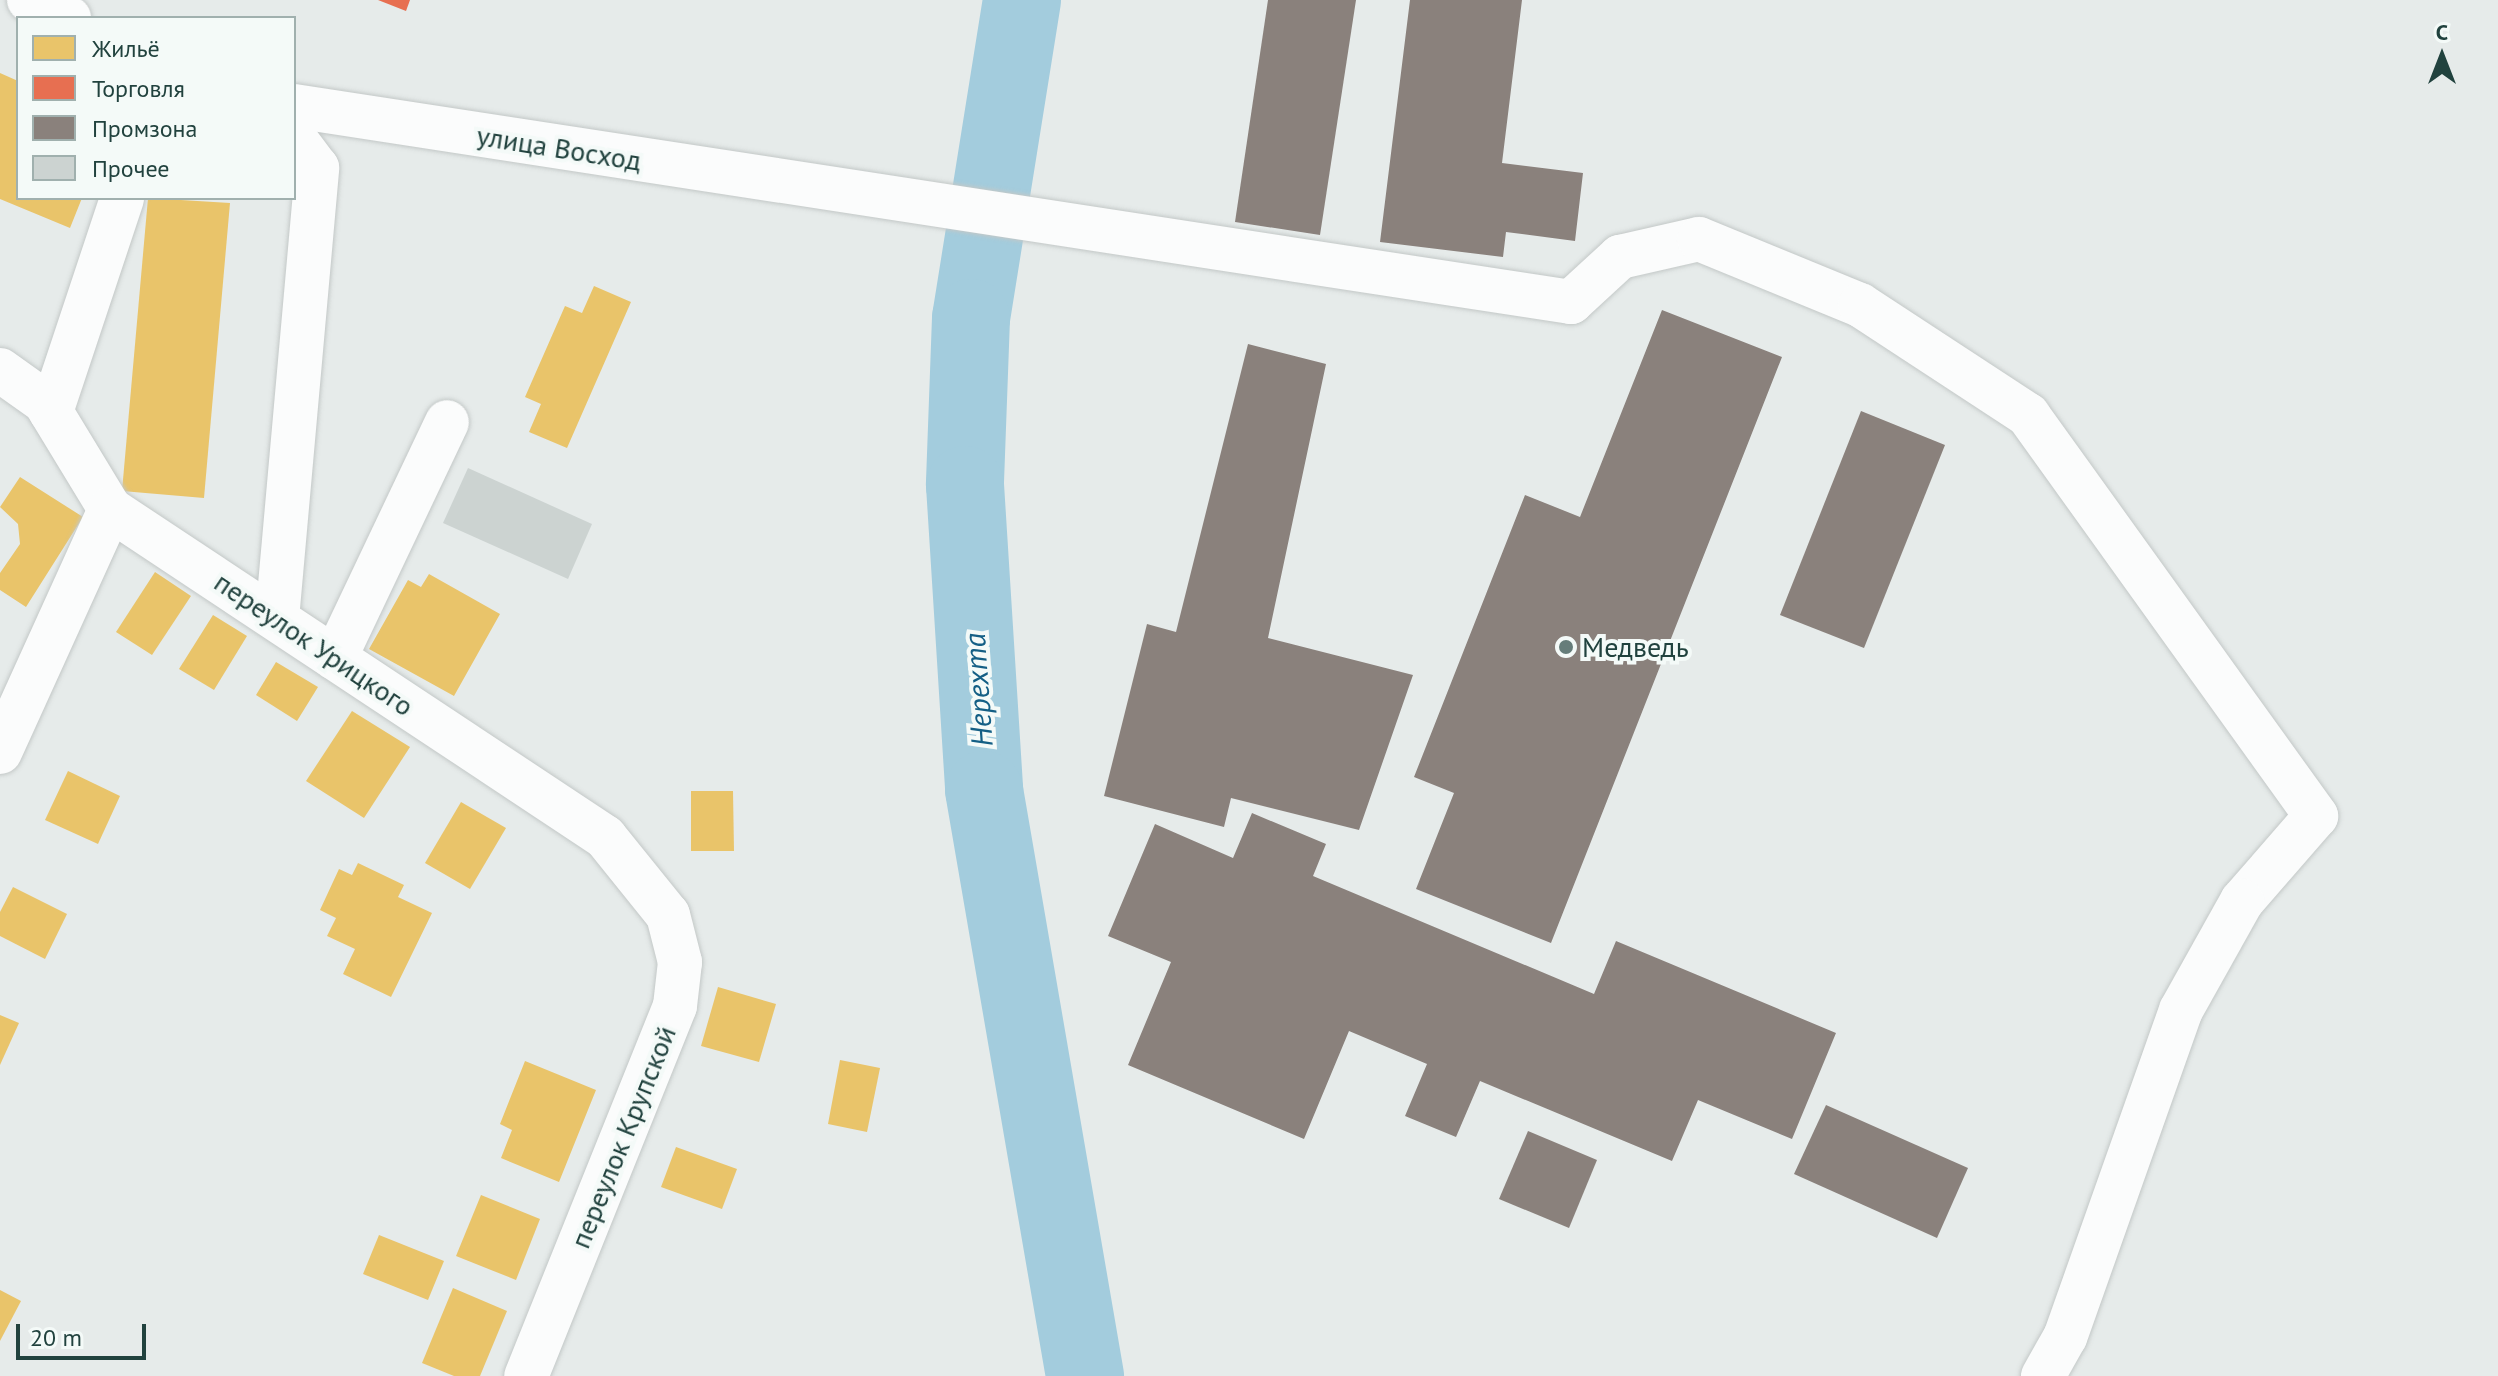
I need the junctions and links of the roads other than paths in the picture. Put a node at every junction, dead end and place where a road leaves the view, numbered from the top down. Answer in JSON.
{"nodes":[{"id":1,"x":29,"y":0,"type":"edge"},
{"id":2,"x":65,"y":16,"type":"edge"},
{"id":3,"x":296,"y":106,"type":"edge"},
{"id":4,"x":296,"y":140,"type":"edge"},
{"id":5,"x":121,"y":200,"type":"edge"},
{"id":6,"x":0,"y":370,"type":"edge"},
{"id":7,"x":51,"y":412,"type":"junction"},
{"id":8,"x":447,"y":422,"type":"dead end"},
{"id":9,"x":110,"y":509,"type":"junction"},
{"id":10,"x":277,"y":619,"type":"junction"},
{"id":11,"x":335,"y":658,"type":"junction"},
{"id":12,"x":0,"y":752,"type":"edge"},
{"id":13,"x":655,"y":894,"type":"joint"},
{"id":14,"x":526,"y":1376,"type":"edge"},
{"id":15,"x":2043,"y":1376,"type":"edge"}],
"edges":[{"from":1,"to":2,"type":"street"},
{"from":3,"to":15,"type":"street","name":"улица Восход"},
{"from":4,"to":10,"type":"street"},
{"from":5,"to":7,"type":"street"},
{"from":6,"to":7,"type":"street","name":"переулок Урицкого"},
{"from":7,"to":9,"type":"street","name":"переулок Урицкого"},
{"from":8,"to":11,"type":"street"},
{"from":9,"to":10,"type":"street","name":"переулок Урицкого"},
{"from":9,"to":12,"type":"street"},
{"from":10,"to":11,"type":"street","name":"переулок Урицкого"},
{"from":11,"to":13,"type":"street","name":"переулок Урицкого"},
{"from":13,"to":14,"type":"street","name":"переулок Крупской"}]}
